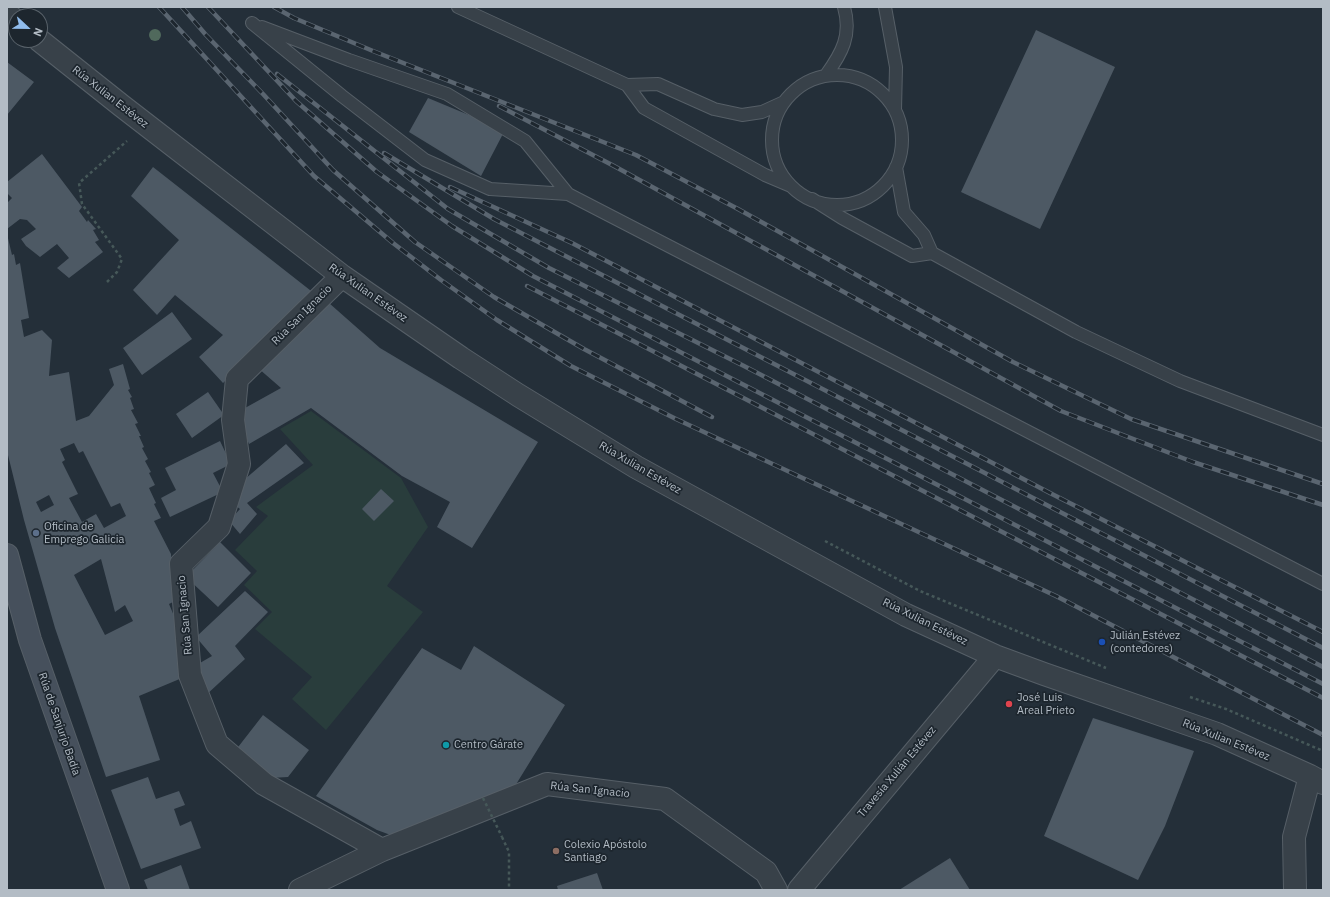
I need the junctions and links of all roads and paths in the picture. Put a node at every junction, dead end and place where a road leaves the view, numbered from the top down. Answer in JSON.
{"nodes":[{"id":1,"x":458,"y":7,"type":"edge"},
{"id":2,"x":844,"y":7,"type":"edge"},
{"id":3,"x":885,"y":7,"type":"edge"},
{"id":4,"x":48,"y":47,"type":"edge"},
{"id":5,"x":826,"y":76,"type":"junction"},
{"id":6,"x":627,"y":85,"type":"junction"},
{"id":7,"x":784,"y":102,"type":"junction"},
{"id":8,"x":895,"y":110,"type":"junction"},
{"id":9,"x":146,"y":125,"type":"junction"},
{"id":10,"x":896,"y":167,"type":"junction"},
{"id":11,"x":792,"y":186,"type":"junction"},
{"id":12,"x":568,"y":194,"type":"junction"},
{"id":13,"x":812,"y":199,"type":"junction"},
{"id":14,"x":932,"y":253,"type":"junction"},
{"id":15,"x":342,"y":276,"type":"junction"},
{"id":16,"x":107,"y":282,"type":"dead end"},
{"id":17,"x":1323,"y":435,"type":"edge"},
{"id":18,"x":821,"y":539,"type":"dead end"},
{"id":19,"x":7,"y":555,"type":"edge"},
{"id":20,"x":1323,"y":584,"type":"edge"},
{"id":21,"x":1002,"y":626,"type":"dead end"},
{"id":22,"x":995,"y":656,"type":"junction"},
{"id":23,"x":1316,"y":780,"type":"edge"},
{"id":24,"x":483,"y":798,"type":"dead end"},
{"id":25,"x":382,"y":850,"type":"junction"},
{"id":26,"x":118,"y":890,"type":"edge"},
{"id":27,"x":300,"y":890,"type":"edge"},
{"id":28,"x":509,"y":890,"type":"edge"},
{"id":29,"x":776,"y":890,"type":"edge"},
{"id":30,"x":799,"y":890,"type":"edge"},
{"id":31,"x":1295,"y":890,"type":"edge"}],
"edges":[{"from":1,"to":6,"type":"lane"},
{"from":2,"to":5,"type":"lane"},
{"from":3,"to":8,"type":"lane"},
{"from":4,"to":9,"type":"street","name":"Rúa Xulian Estévez"},
{"from":5,"to":7,"type":"lane"},
{"from":5,"to":8,"type":"lane"},
{"from":6,"to":7,"type":"lane"},
{"from":6,"to":11,"type":"lane"},
{"from":7,"to":11,"type":"lane"},
{"from":8,"to":10,"type":"lane"},
{"from":9,"to":15,"type":"street","name":"Rúa Xulian Estévez"},
{"from":9,"to":16,"type":"path"},
{"from":10,"to":13,"type":"lane"},
{"from":10,"to":14,"type":"lane"},
{"from":11,"to":13,"type":"lane"},
{"from":12,"to":12,"type":"lane"},
{"from":12,"to":20,"type":"lane"},
{"from":13,"to":14,"type":"lane"},
{"from":14,"to":17,"type":"lane"},
{"from":15,"to":22,"type":"street","name":"Rúa Xulian Estévez"},
{"from":15,"to":25,"type":"street","name":"Rúa San Ignacio"},
{"from":18,"to":21,"type":"path"},
{"from":19,"to":26,"type":"main road","name":"Rúa de Sanjurjo Badía"},
{"from":22,"to":23,"type":"street","name":"Rúa Xulian Estévez"},
{"from":22,"to":30,"type":"street","name":"Travesía Xulián Estévez"},
{"from":23,"to":31,"type":"street"},
{"from":24,"to":28,"type":"path","bridge":true},
{"from":25,"to":27,"type":"street","name":"Rúa San Ignacio"},
{"from":25,"to":29,"type":"street","name":"Rúa San Ignacio"}]}
